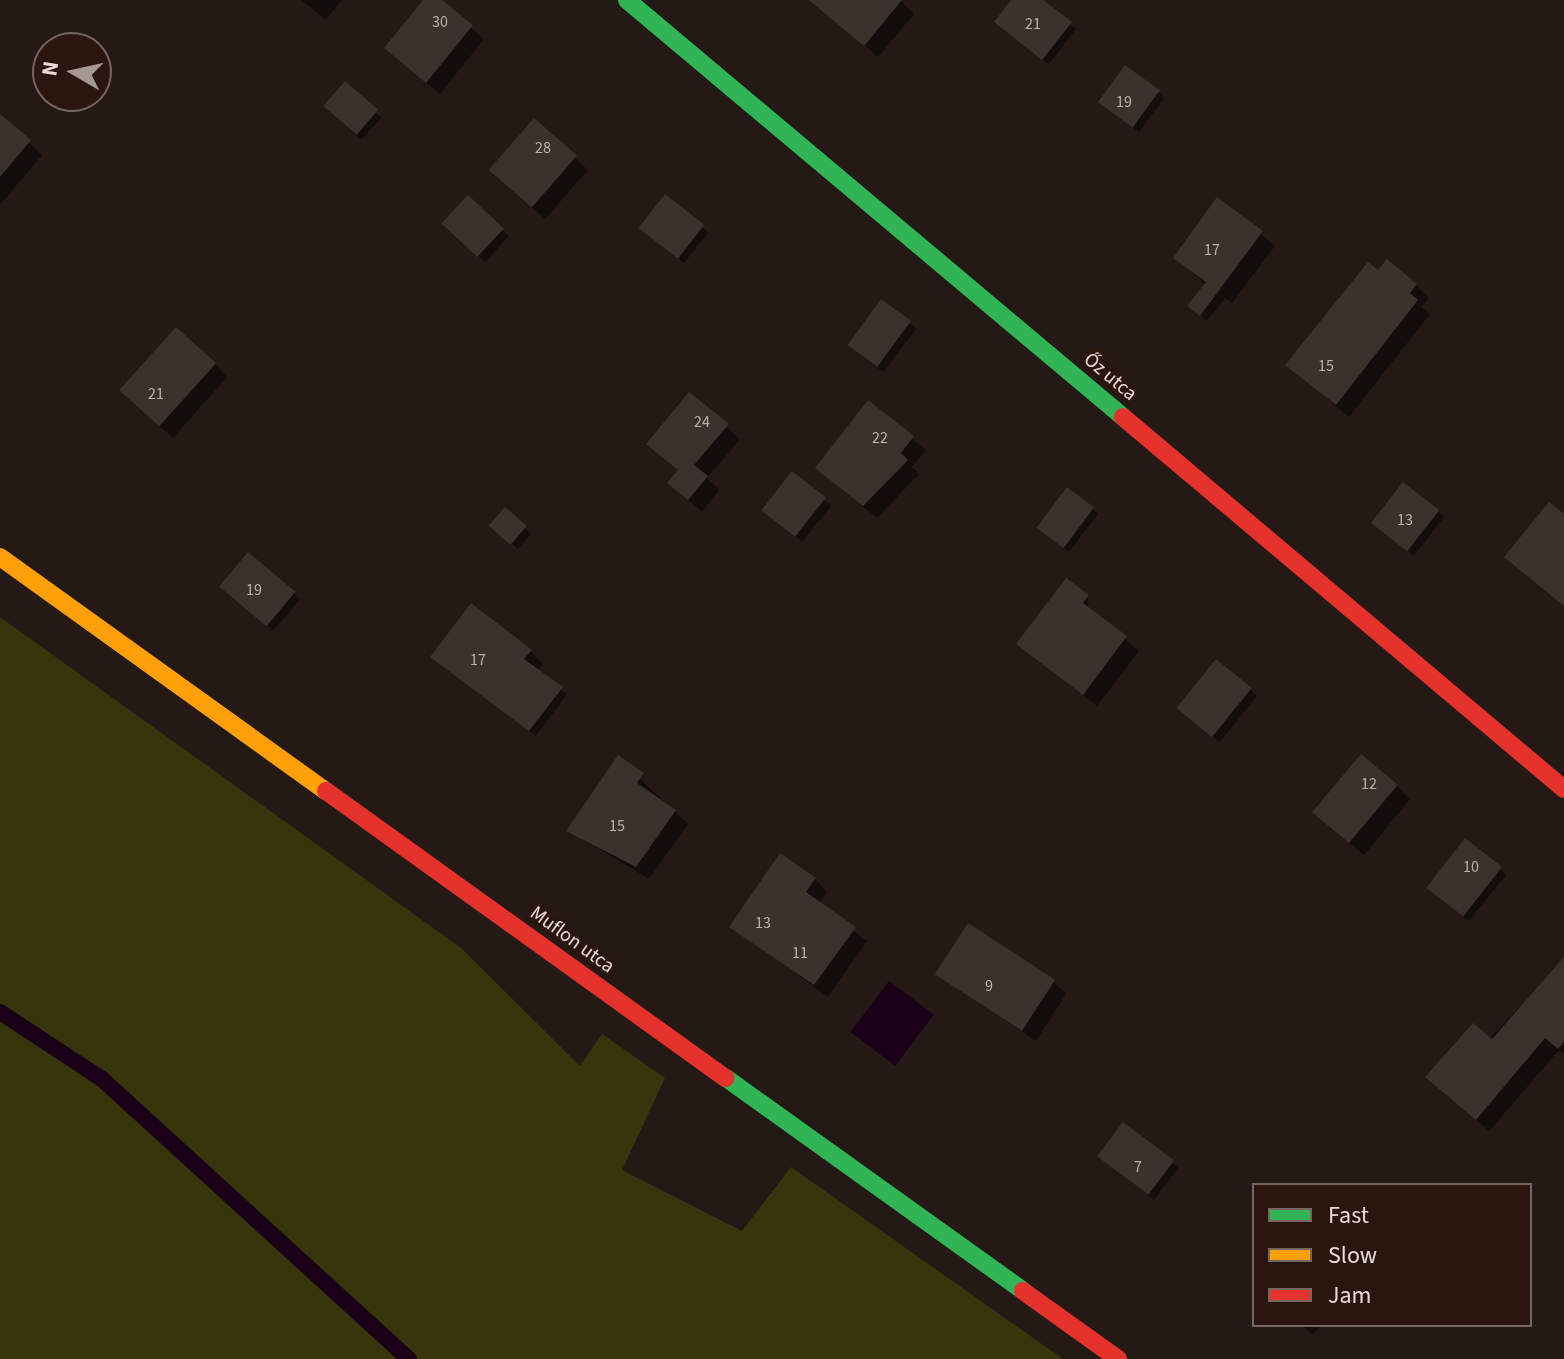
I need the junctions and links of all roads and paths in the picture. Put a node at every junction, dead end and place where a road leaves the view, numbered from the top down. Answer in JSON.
{"nodes":[{"id":1,"x":627,"y":0,"type":"edge"},
{"id":2,"x":0,"y":557,"type":"edge"},
{"id":3,"x":1564,"y":789,"type":"edge"},
{"id":4,"x":1118,"y":1359,"type":"edge"}],
"edges":[{"from":1,"to":3,"type":"street","name":"Őz utca"},
{"from":2,"to":4,"type":"street","name":"Muflon utca"}]}
